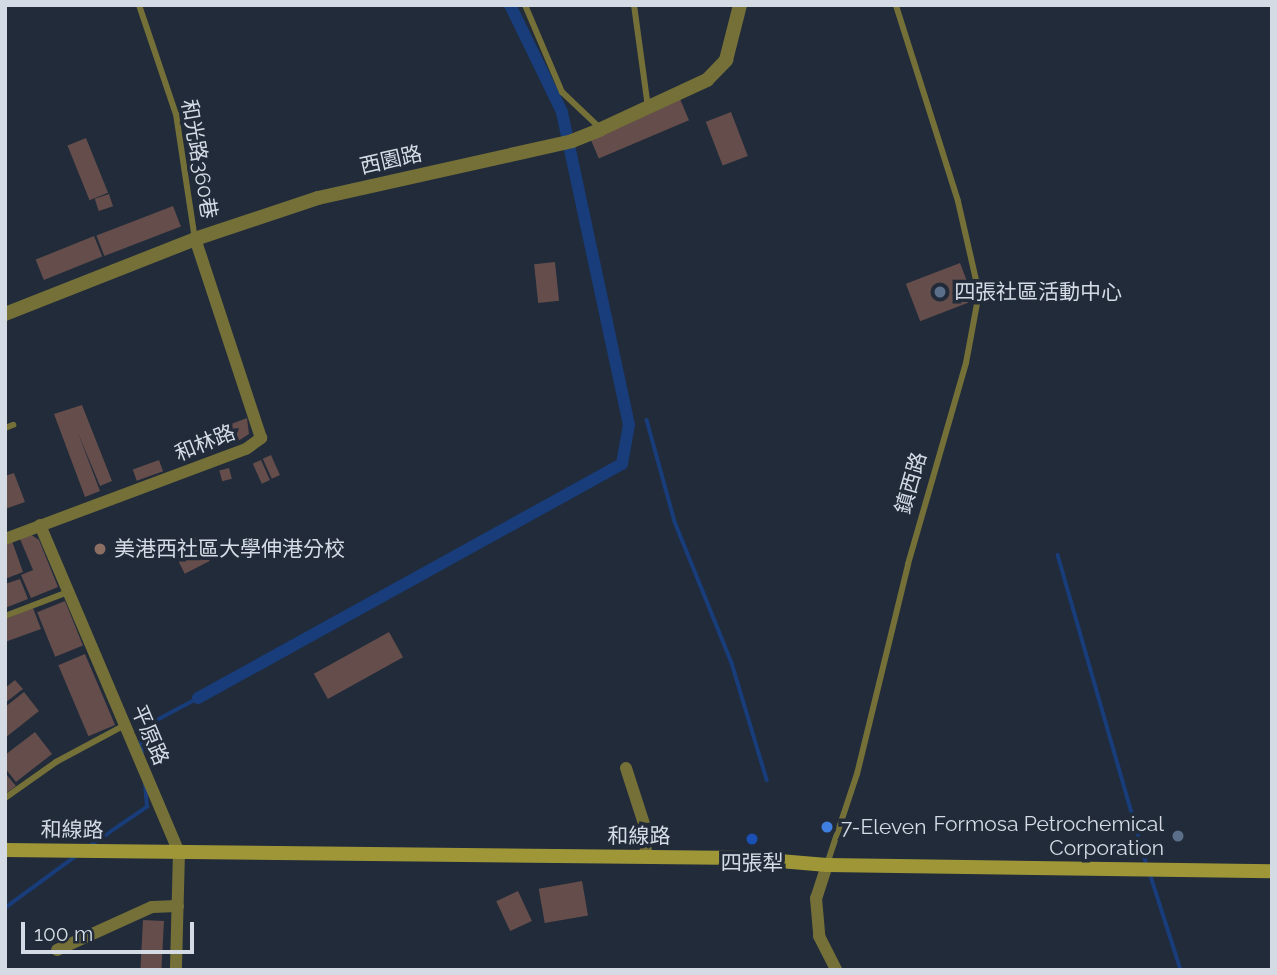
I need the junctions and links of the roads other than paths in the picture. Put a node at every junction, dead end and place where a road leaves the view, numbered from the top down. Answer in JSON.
{"nodes":[{"id":1,"x":139,"y":5,"type":"edge"},
{"id":2,"x":525,"y":5,"type":"edge"},
{"id":3,"x":634,"y":5,"type":"edge"},
{"id":4,"x":740,"y":5,"type":"edge"},
{"id":5,"x":896,"y":5,"type":"edge"},
{"id":6,"x":648,"y":109,"type":"junction"},
{"id":7,"x":601,"y":129,"type":"junction"},
{"id":8,"x":195,"y":239,"type":"junction"},
{"id":9,"x":5,"y":314,"type":"edge"},
{"id":10,"x":13,"y":425,"type":"dead end"},
{"id":11,"x":5,"y":428,"type":"edge"},
{"id":12,"x":40,"y":525,"type":"junction"},
{"id":13,"x":5,"y":538,"type":"edge"},
{"id":14,"x":68,"y":592,"type":"junction"},
{"id":15,"x":5,"y":616,"type":"edge"},
{"id":16,"x":125,"y":725,"type":"junction"},
{"id":17,"x":626,"y":768,"type":"dead end"},
{"id":18,"x":5,"y":798,"type":"edge"},
{"id":19,"x":5,"y":850,"type":"edge"},
{"id":20,"x":179,"y":852,"type":"junction"},
{"id":21,"x":646,"y":857,"type":"junction"},
{"id":22,"x":827,"y":865,"type":"junction"},
{"id":23,"x":1272,"y":871,"type":"edge"},
{"id":24,"x":178,"y":906,"type":"junction"},
{"id":25,"x":57,"y":950,"type":"dead end"},
{"id":26,"x":176,"y":970,"type":"edge"},
{"id":27,"x":836,"y":970,"type":"edge"}],
"edges":[{"from":1,"to":8,"type":"lane","name":"和光路360巷"},
{"from":2,"to":7,"type":"lane"},
{"from":3,"to":6,"type":"lane"},
{"from":4,"to":6,"type":"street","name":"西園路"},
{"from":5,"to":22,"type":"lane","name":"鎮西路"},
{"from":6,"to":7,"type":"street","name":"西園路"},
{"from":7,"to":8,"type":"street","name":"西園路"},
{"from":8,"to":9,"type":"street","name":"西園路"},
{"from":8,"to":12,"type":"street","name":"和林路"},
{"from":10,"to":11,"type":"lane"},
{"from":12,"to":13,"type":"street","name":"和林路"},
{"from":12,"to":14,"type":"street","name":"平原路"},
{"from":14,"to":15,"type":"lane"},
{"from":14,"to":16,"type":"street","name":"平原路"},
{"from":16,"to":18,"type":"lane"},
{"from":16,"to":20,"type":"street","name":"平原路"},
{"from":17,"to":21,"type":"street"},
{"from":19,"to":20,"type":"main road","name":"和線路"},
{"from":20,"to":21,"type":"main road","name":"和線路"},
{"from":20,"to":24,"type":"street","name":"平原路"},
{"from":21,"to":22,"type":"main road","name":"和線路"},
{"from":22,"to":23,"type":"main road","name":"和線路"},
{"from":22,"to":27,"type":"street","name":"鎮西路"},
{"from":24,"to":25,"type":"street"},
{"from":24,"to":26,"type":"street","name":"平原路"}]}
